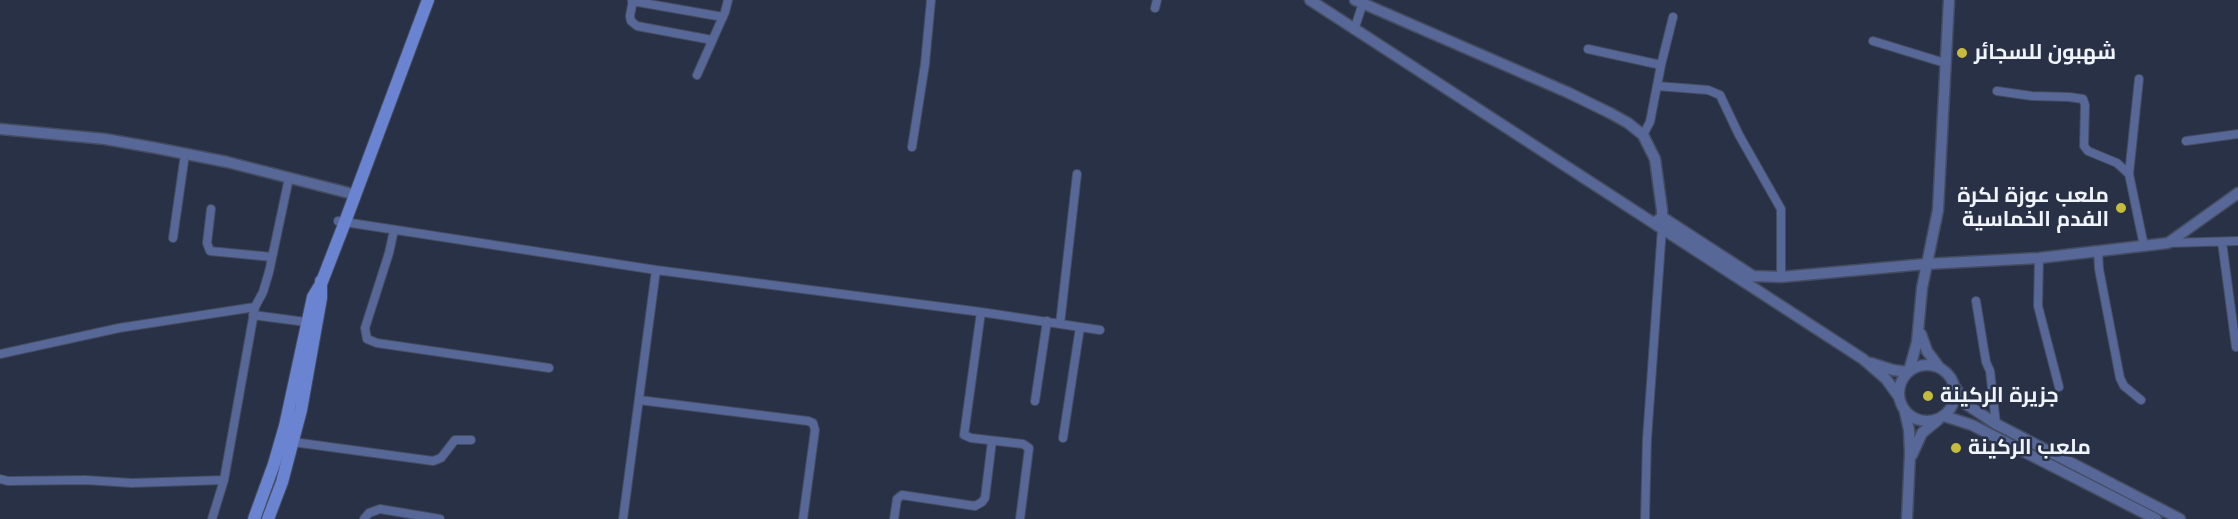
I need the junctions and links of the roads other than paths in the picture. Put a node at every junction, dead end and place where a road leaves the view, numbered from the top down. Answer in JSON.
{"nodes":[{"id":1,"x":423,"y":0,"type":"edge"},
{"id":2,"x":428,"y":0,"type":"edge"},
{"id":3,"x":728,"y":0,"type":"edge"},
{"id":4,"x":931,"y":0,"type":"edge"},
{"id":5,"x":1310,"y":0,"type":"edge"},
{"id":6,"x":1949,"y":0,"type":"edge"},
{"id":7,"x":633,"y":1,"type":"edge"},
{"id":8,"x":1360,"y":1,"type":"edge"},
{"id":9,"x":723,"y":17,"type":"junction"},
{"id":10,"x":1673,"y":17,"type":"dead end"},
{"id":11,"x":1354,"y":30,"type":"junction"},
{"id":12,"x":712,"y":40,"type":"junction"},
{"id":13,"x":1873,"y":41,"type":"dead end"},
{"id":14,"x":1588,"y":50,"type":"dead end"},
{"id":15,"x":1945,"y":63,"type":"junction"},
{"id":16,"x":1661,"y":65,"type":"junction"},
{"id":17,"x":698,"y":75,"type":"dead end"},
{"id":18,"x":2139,"y":79,"type":"dead end"},
{"id":19,"x":1657,"y":86,"type":"junction"},
{"id":20,"x":1997,"y":90,"type":"dead end"},
{"id":21,"x":0,"y":129,"type":"edge"},
{"id":22,"x":2238,"y":134,"type":"edge"},
{"id":23,"x":1643,"y":135,"type":"junction"},
{"id":24,"x":2186,"y":141,"type":"dead end"},
{"id":25,"x":912,"y":147,"type":"dead end"},
{"id":26,"x":185,"y":154,"type":"junction"},
{"id":27,"x":1077,"y":174,"type":"dead end"},
{"id":28,"x":2129,"y":174,"type":"junction"},
{"id":29,"x":289,"y":178,"type":"junction"},
{"id":30,"x":349,"y":193,"type":"junction"},
{"id":31,"x":2238,"y":193,"type":"edge"},
{"id":32,"x":212,"y":209,"type":"dead end"},
{"id":33,"x":341,"y":221,"type":"junction"},
{"id":34,"x":1659,"y":223,"type":"junction"},
{"id":35,"x":394,"y":230,"type":"junction"},
{"id":36,"x":173,"y":238,"type":"dead end"},
{"id":37,"x":2238,"y":241,"type":"edge"},
{"id":38,"x":2222,"y":242,"type":"junction"},
{"id":39,"x":2168,"y":243,"type":"junction"},
{"id":40,"x":2144,"y":246,"type":"junction"},
{"id":41,"x":2098,"y":252,"type":"junction"},
{"id":42,"x":272,"y":257,"type":"junction"},
{"id":43,"x":2040,"y":258,"type":"junction"},
{"id":44,"x":1926,"y":264,"type":"junction"},
{"id":45,"x":656,"y":270,"type":"junction"},
{"id":46,"x":1753,"y":276,"type":"junction"},
{"id":47,"x":1781,"y":277,"type":"junction"},
{"id":48,"x":1738,"y":278,"type":"junction"},
{"id":49,"x":321,"y":284,"type":"junction"},
{"id":50,"x":1976,"y":301,"type":"dead end"},
{"id":51,"x":254,"y":311,"type":"junction"},
{"id":52,"x":981,"y":312,"type":"junction"},
{"id":53,"x":1047,"y":321,"type":"junction"},
{"id":54,"x":306,"y":322,"type":"junction"},
{"id":55,"x":1060,"y":324,"type":"junction"},
{"id":56,"x":1919,"y":325,"type":"junction"},
{"id":57,"x":1080,"y":327,"type":"junction"},
{"id":58,"x":1100,"y":330,"type":"dead end"},
{"id":59,"x":2236,"y":347,"type":"dead end"},
{"id":60,"x":0,"y":354,"type":"edge"},
{"id":61,"x":1863,"y":359,"type":"junction"},
{"id":62,"x":1939,"y":367,"type":"junction"},
{"id":63,"x":549,"y":368,"type":"dead end"},
{"id":64,"x":1909,"y":371,"type":"junction"},
{"id":65,"x":1955,"y":387,"type":"junction"},
{"id":66,"x":2059,"y":387,"type":"dead end"},
{"id":67,"x":1899,"y":397,"type":"junction"},
{"id":68,"x":639,"y":400,"type":"junction"},
{"id":69,"x":2141,"y":400,"type":"dead end"},
{"id":70,"x":1035,"y":401,"type":"dead end"},
{"id":71,"x":1904,"y":410,"type":"junction"},
{"id":72,"x":1942,"y":417,"type":"junction"},
{"id":73,"x":1996,"y":424,"type":"junction"},
{"id":74,"x":1064,"y":438,"type":"dead end"},
{"id":75,"x":471,"y":440,"type":"dead end"},
{"id":76,"x":992,"y":441,"type":"junction"},
{"id":77,"x":293,"y":442,"type":"junction"},
{"id":78,"x":1910,"y":464,"type":"junction"},
{"id":79,"x":0,"y":479,"type":"edge"},
{"id":80,"x":224,"y":480,"type":"junction"},
{"id":81,"x":212,"y":519,"type":"edge"},
{"id":82,"x":254,"y":519,"type":"edge"},
{"id":83,"x":268,"y":519,"type":"edge"},
{"id":84,"x":364,"y":519,"type":"edge"},
{"id":85,"x":440,"y":519,"type":"edge"},
{"id":86,"x":623,"y":519,"type":"edge"},
{"id":87,"x":803,"y":519,"type":"edge"},
{"id":88,"x":894,"y":519,"type":"edge"},
{"id":89,"x":1020,"y":519,"type":"edge"},
{"id":90,"x":1646,"y":519,"type":"edge"},
{"id":91,"x":1906,"y":519,"type":"edge"},
{"id":92,"x":2156,"y":519,"type":"edge"},
{"id":93,"x":2180,"y":519,"type":"edge"}],
"edges":[{"from":1,"to":30,"type":"main road"},
{"from":2,"to":33,"type":"main road"},
{"from":3,"to":9,"type":"street"},
{"from":4,"to":25,"type":"street"},
{"from":5,"to":11,"type":"street"},
{"from":6,"to":15,"type":"street"},
{"from":7,"to":9,"type":"street"},
{"from":7,"to":12,"type":"street"},
{"from":8,"to":11,"type":"street"},
{"from":8,"to":23,"type":"street"},
{"from":9,"to":12,"type":"street"},
{"from":10,"to":16,"type":"street"},
{"from":11,"to":34,"type":"street"},
{"from":12,"to":17,"type":"street"},
{"from":13,"to":15,"type":"street"},
{"from":14,"to":16,"type":"street"},
{"from":15,"to":44,"type":"street"},
{"from":16,"to":19,"type":"street"},
{"from":18,"to":28,"type":"street"},
{"from":19,"to":23,"type":"street"},
{"from":19,"to":47,"type":"street"},
{"from":20,"to":28,"type":"street"},
{"from":21,"to":26,"type":"street"},
{"from":22,"to":24,"type":"street"},
{"from":23,"to":34,"type":"street"},
{"from":26,"to":29,"type":"street"},
{"from":26,"to":36,"type":"street"},
{"from":27,"to":55,"type":"street"},
{"from":28,"to":40,"type":"street"},
{"from":29,"to":30,"type":"street"},
{"from":29,"to":42,"type":"street"},
{"from":30,"to":33,"type":"main road"},
{"from":31,"to":39,"type":"street"},
{"from":32,"to":42,"type":"street"},
{"from":33,"to":35,"type":"street"},
{"from":33,"to":49,"type":"main road"},
{"from":34,"to":46,"type":"street"},
{"from":34,"to":48,"type":"street"},
{"from":34,"to":90,"type":"street"},
{"from":35,"to":45,"type":"street"},
{"from":35,"to":63,"type":"street"},
{"from":37,"to":38,"type":"street"},
{"from":38,"to":39,"type":"street"},
{"from":38,"to":59,"type":"street"},
{"from":39,"to":40,"type":"street"},
{"from":40,"to":41,"type":"street"},
{"from":41,"to":43,"type":"street"},
{"from":41,"to":69,"type":"street"},
{"from":42,"to":51,"type":"street"},
{"from":43,"to":44,"type":"street"},
{"from":43,"to":66,"type":"street"},
{"from":44,"to":47,"type":"street"},
{"from":44,"to":56,"type":"street"},
{"from":45,"to":52,"type":"street"},
{"from":45,"to":68,"type":"street"},
{"from":46,"to":47,"type":"street"},
{"from":46,"to":48,"type":"street"},
{"from":48,"to":61,"type":"street"},
{"from":49,"to":54,"type":"main road"},
{"from":49,"to":77,"type":"main road"},
{"from":50,"to":73,"type":"street"},
{"from":51,"to":54,"type":"street"},
{"from":51,"to":60,"type":"street"},
{"from":51,"to":80,"type":"street"},
{"from":52,"to":53,"type":"street"},
{"from":52,"to":76,"type":"street"},
{"from":53,"to":55,"type":"street"},
{"from":53,"to":70,"type":"street"},
{"from":54,"to":82,"type":"main road"},
{"from":55,"to":57,"type":"street"},
{"from":56,"to":62,"type":"street"},
{"from":56,"to":64,"type":"street"},
{"from":57,"to":58,"type":"street"},
{"from":57,"to":74,"type":"street"},
{"from":61,"to":64,"type":"street"},
{"from":61,"to":67,"type":"street"},
{"from":62,"to":64,"type":"street"},
{"from":62,"to":65,"type":"street"},
{"from":64,"to":67,"type":"street"},
{"from":65,"to":72,"type":"street"},
{"from":65,"to":73,"type":"street"},
{"from":67,"to":71,"type":"street"},
{"from":68,"to":86,"type":"street"},
{"from":68,"to":87,"type":"street"},
{"from":71,"to":72,"type":"street"},
{"from":71,"to":78,"type":"street"},
{"from":72,"to":78,"type":"street"},
{"from":72,"to":92,"type":"street"},
{"from":73,"to":93,"type":"street"},
{"from":75,"to":77,"type":"street"},
{"from":76,"to":88,"type":"street"},
{"from":76,"to":89,"type":"street"},
{"from":77,"to":83,"type":"main road"},
{"from":78,"to":91,"type":"street"},
{"from":79,"to":80,"type":"street"},
{"from":80,"to":81,"type":"street"},
{"from":84,"to":85,"type":"street"}]}
